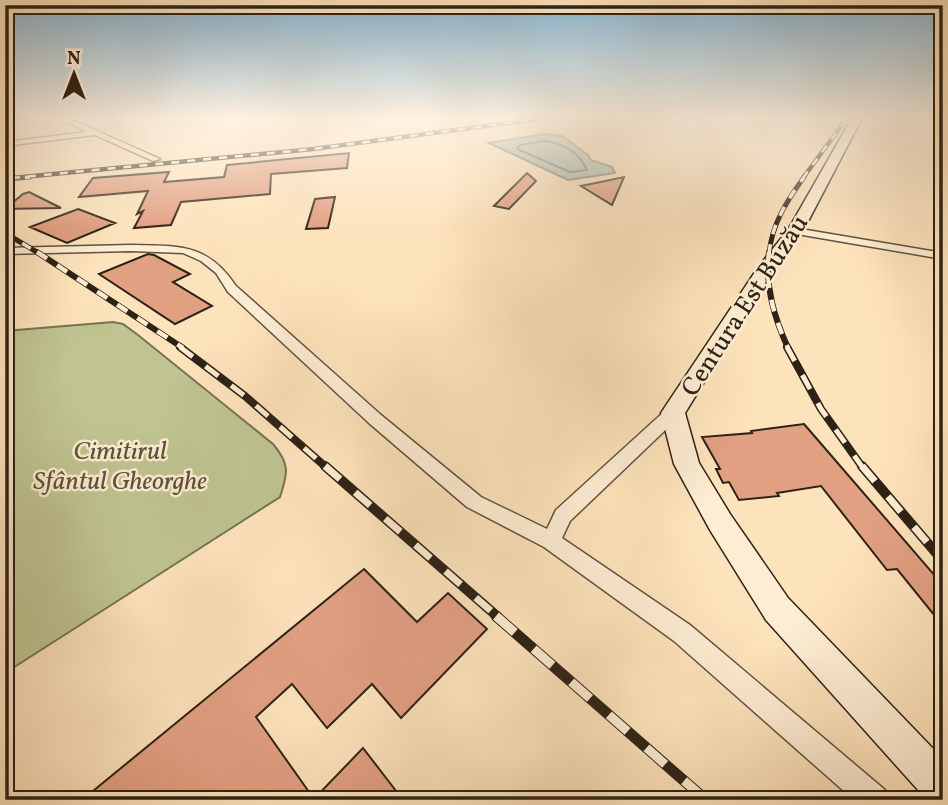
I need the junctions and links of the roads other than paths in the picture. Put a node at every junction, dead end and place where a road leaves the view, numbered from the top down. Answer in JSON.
{"nodes":[{"id":1,"x":148,"y":156,"type":"edge"},
{"id":2,"x":837,"y":156,"type":"edge"},
{"id":3,"x":156,"y":159,"type":"dead end"},
{"id":4,"x":796,"y":231,"type":"junction"},
{"id":5,"x":5,"y":251,"type":"edge"},
{"id":6,"x":943,"y":256,"type":"edge"},
{"id":7,"x":673,"y":413,"type":"junction"},
{"id":8,"x":551,"y":541,"type":"junction"},
{"id":9,"x":943,"y":788,"type":"edge"},
{"id":10,"x":875,"y":800,"type":"edge"}],
"edges":[{"from":1,"to":3,"type":"street"},
{"from":2,"to":4,"type":"main road","name":"Centura Est Buzău"},
{"from":4,"to":6,"type":"street"},
{"from":4,"to":7,"type":"main road","name":"Centura Est Buzău"},
{"from":5,"to":8,"type":"street"},
{"from":7,"to":8,"type":"street"},
{"from":7,"to":9,"type":"main road","name":"Centura Est Buzău"},
{"from":8,"to":10,"type":"street"}]}
